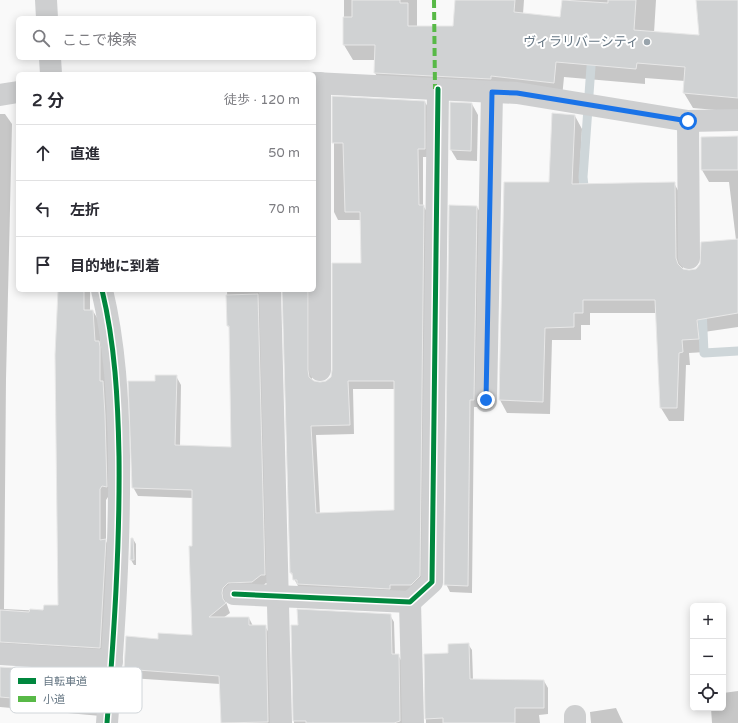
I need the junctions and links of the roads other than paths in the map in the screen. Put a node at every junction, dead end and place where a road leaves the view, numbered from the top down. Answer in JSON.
{"nodes":[{"id":1,"x":46,"y":0,"type":"edge"},
{"id":2,"x":47,"y":16,"type":"edge"},
{"id":3,"x":50,"y":60,"type":"edge"},
{"id":4,"x":50,"y":72,"type":"edge"},
{"id":5,"x":317,"y":83,"type":"edge"},
{"id":6,"x":438,"y":89,"type":"junction"},
{"id":7,"x":16,"y":92,"type":"edge"},
{"id":8,"x":492,"y":92,"type":"junction"},
{"id":9,"x":0,"y":95,"type":"edge"},
{"id":10,"x":738,"y":120,"type":"edge"},
{"id":11,"x":688,"y":121,"type":"junction"},
{"id":12,"x":689,"y":258,"type":"dead end"},
{"id":13,"x":102,"y":292,"type":"edge"},
{"id":14,"x":270,"y":292,"type":"edge"},
{"id":15,"x":320,"y":370,"type":"dead end"},
{"id":16,"x":486,"y":400,"type":"dead end"},
{"id":17,"x":234,"y":594,"type":"dead end"},
{"id":18,"x":278,"y":596,"type":"junction"},
{"id":19,"x":410,"y":602,"type":"junction"},
{"id":20,"x":0,"y":654,"type":"edge"},
{"id":21,"x":112,"y":661,"type":"junction"},
{"id":22,"x":112,"y":667,"type":"edge"},
{"id":23,"x":108,"y":713,"type":"edge"},
{"id":24,"x":107,"y":723,"type":"edge"},
{"id":25,"x":281,"y":723,"type":"edge"},
{"id":26,"x":413,"y":723,"type":"edge"}],
"edges":[{"from":1,"to":2,"type":"street"},
{"from":3,"to":4,"type":"street"},
{"from":5,"to":6,"type":"street"},
{"from":5,"to":15,"type":"street"},
{"from":6,"to":8,"type":"street"},
{"from":6,"to":19,"type":"street"},
{"from":7,"to":9,"type":"street"},
{"from":8,"to":11,"type":"street"},
{"from":8,"to":16,"type":"street"},
{"from":10,"to":11,"type":"street"},
{"from":11,"to":12,"type":"street"},
{"from":13,"to":21,"type":"street"},
{"from":14,"to":18,"type":"street"},
{"from":17,"to":18,"type":"street"},
{"from":18,"to":19,"type":"street"},
{"from":18,"to":25,"type":"street"},
{"from":19,"to":26,"type":"street"},
{"from":20,"to":21,"type":"street"},
{"from":21,"to":22,"type":"street"},
{"from":23,"to":24,"type":"street"}]}
